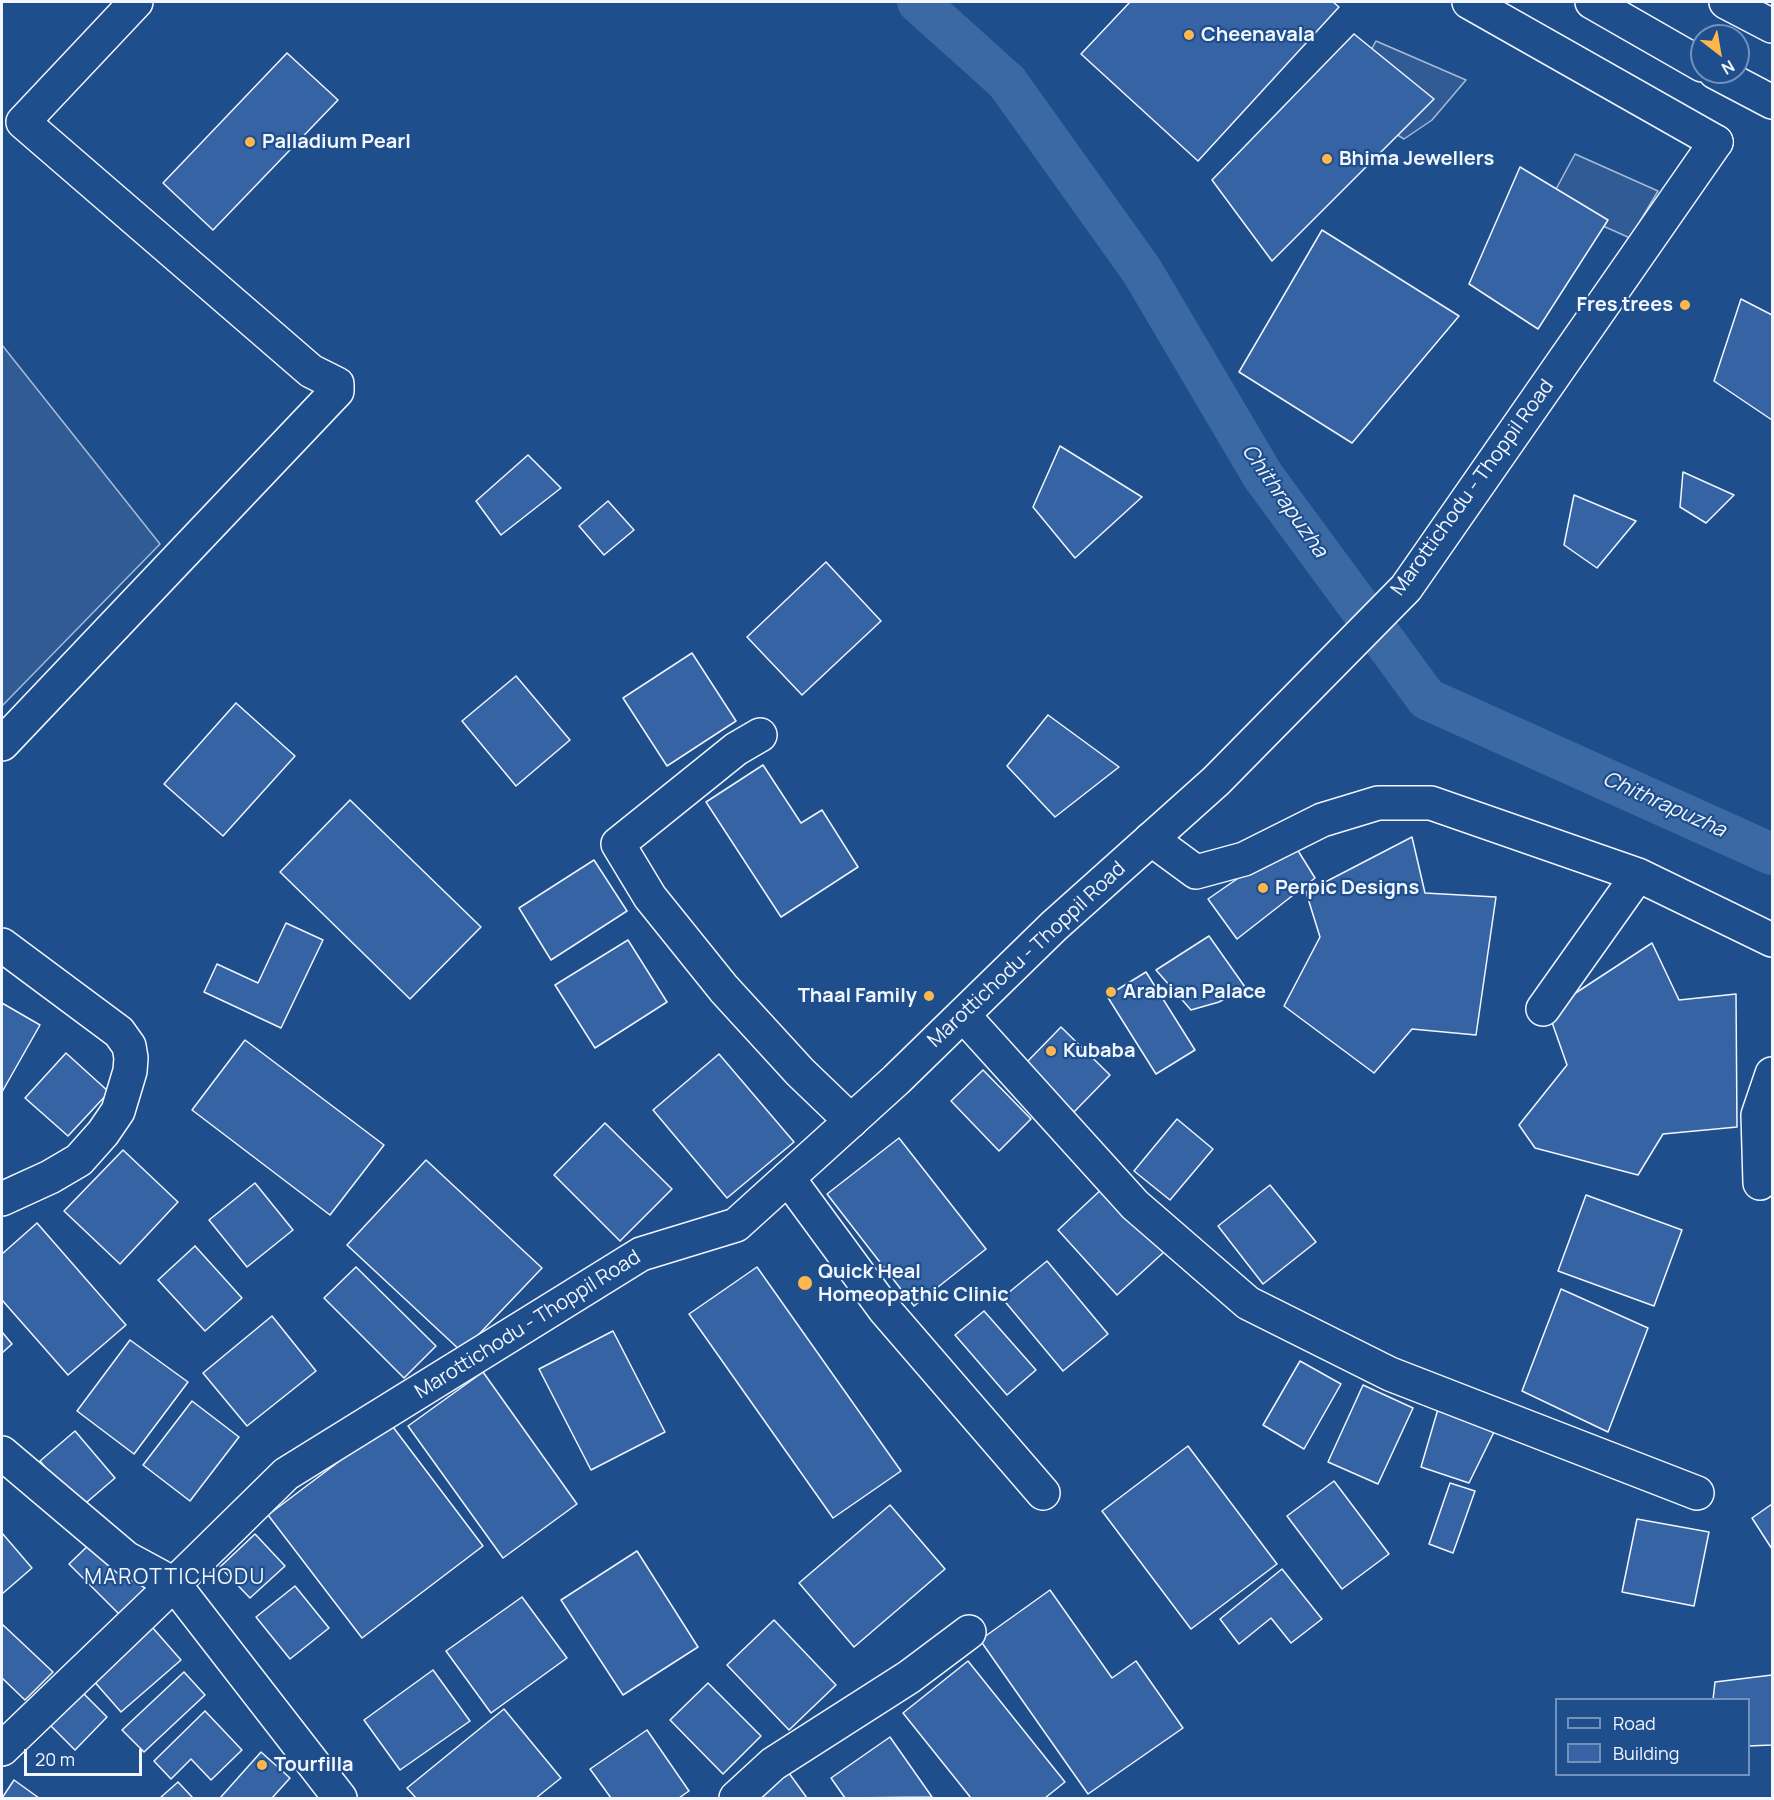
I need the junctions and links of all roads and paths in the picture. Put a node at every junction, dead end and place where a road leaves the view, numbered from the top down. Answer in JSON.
{"nodes":[{"id":1,"x":136,"y":2,"type":"edge"},
{"id":2,"x":1469,"y":2,"type":"edge"},
{"id":3,"x":1592,"y":2,"type":"edge"},
{"id":4,"x":1726,"y":2,"type":"edge"},
{"id":5,"x":1773,"y":26,"type":"edge"},
{"id":6,"x":1690,"y":58,"type":"edge"},
{"id":7,"x":1738,"y":84,"type":"edge"},
{"id":8,"x":1773,"y":102,"type":"edge"},
{"id":9,"x":760,"y":735,"type":"dead end"},
{"id":10,"x":2,"y":744,"type":"edge"},
{"id":11,"x":1151,"y":839,"type":"junction"},
{"id":12,"x":1638,"y":875,"type":"junction"},
{"id":13,"x":1773,"y":940,"type":"edge"},
{"id":14,"x":2,"y":945,"type":"edge"},
{"id":15,"x":1543,"y":1009,"type":"dead end"},
{"id":16,"x":963,"y":1015,"type":"junction"},
{"id":17,"x":1773,"y":1074,"type":"edge"},
{"id":18,"x":851,"y":1120,"type":"junction"},
{"id":19,"x":788,"y":1178,"type":"junction"},
{"id":20,"x":1760,"y":1184,"type":"dead end"},
{"id":21,"x":2,"y":1199,"type":"edge"},
{"id":22,"x":2,"y":1453,"type":"edge"},
{"id":23,"x":1043,"y":1493,"type":"dead end"},
{"id":24,"x":1697,"y":1493,"type":"dead end"},
{"id":25,"x":174,"y":1584,"type":"junction"},
{"id":26,"x":969,"y":1632,"type":"dead end"},
{"id":27,"x":2,"y":1749,"type":"edge"},
{"id":28,"x":340,"y":1798,"type":"edge"},
{"id":29,"x":736,"y":1798,"type":"edge"}],
"edges":[{"from":1,"to":10,"type":"main road"},
{"from":2,"to":11,"type":"main road","name":"Marottichodu - Thoppil Road"},
{"from":3,"to":6,"type":"main road"},
{"from":4,"to":5,"type":"main road"},
{"from":7,"to":8,"type":"main road"},
{"from":9,"to":18,"type":"main road"},
{"from":11,"to":12,"type":"main road"},
{"from":11,"to":16,"type":"main road","name":"Marottichodu - Thoppil Road"},
{"from":12,"to":13,"type":"main road"},
{"from":12,"to":15,"type":"main road"},
{"from":14,"to":21,"type":"main road"},
{"from":16,"to":18,"type":"main road","name":"Marottichodu - Thoppil Road"},
{"from":16,"to":24,"type":"main road"},
{"from":17,"to":20,"type":"main road"},
{"from":18,"to":19,"type":"main road","name":"Marottichodu - Thoppil Road"},
{"from":19,"to":23,"type":"main road"},
{"from":19,"to":25,"type":"main road","name":"Marottichodu - Thoppil Road"},
{"from":22,"to":25,"type":"main road"},
{"from":25,"to":27,"type":"main road","name":"Marottichodu - Thoppil Road"},
{"from":25,"to":28,"type":"main road"},
{"from":26,"to":29,"type":"main road"}]}
